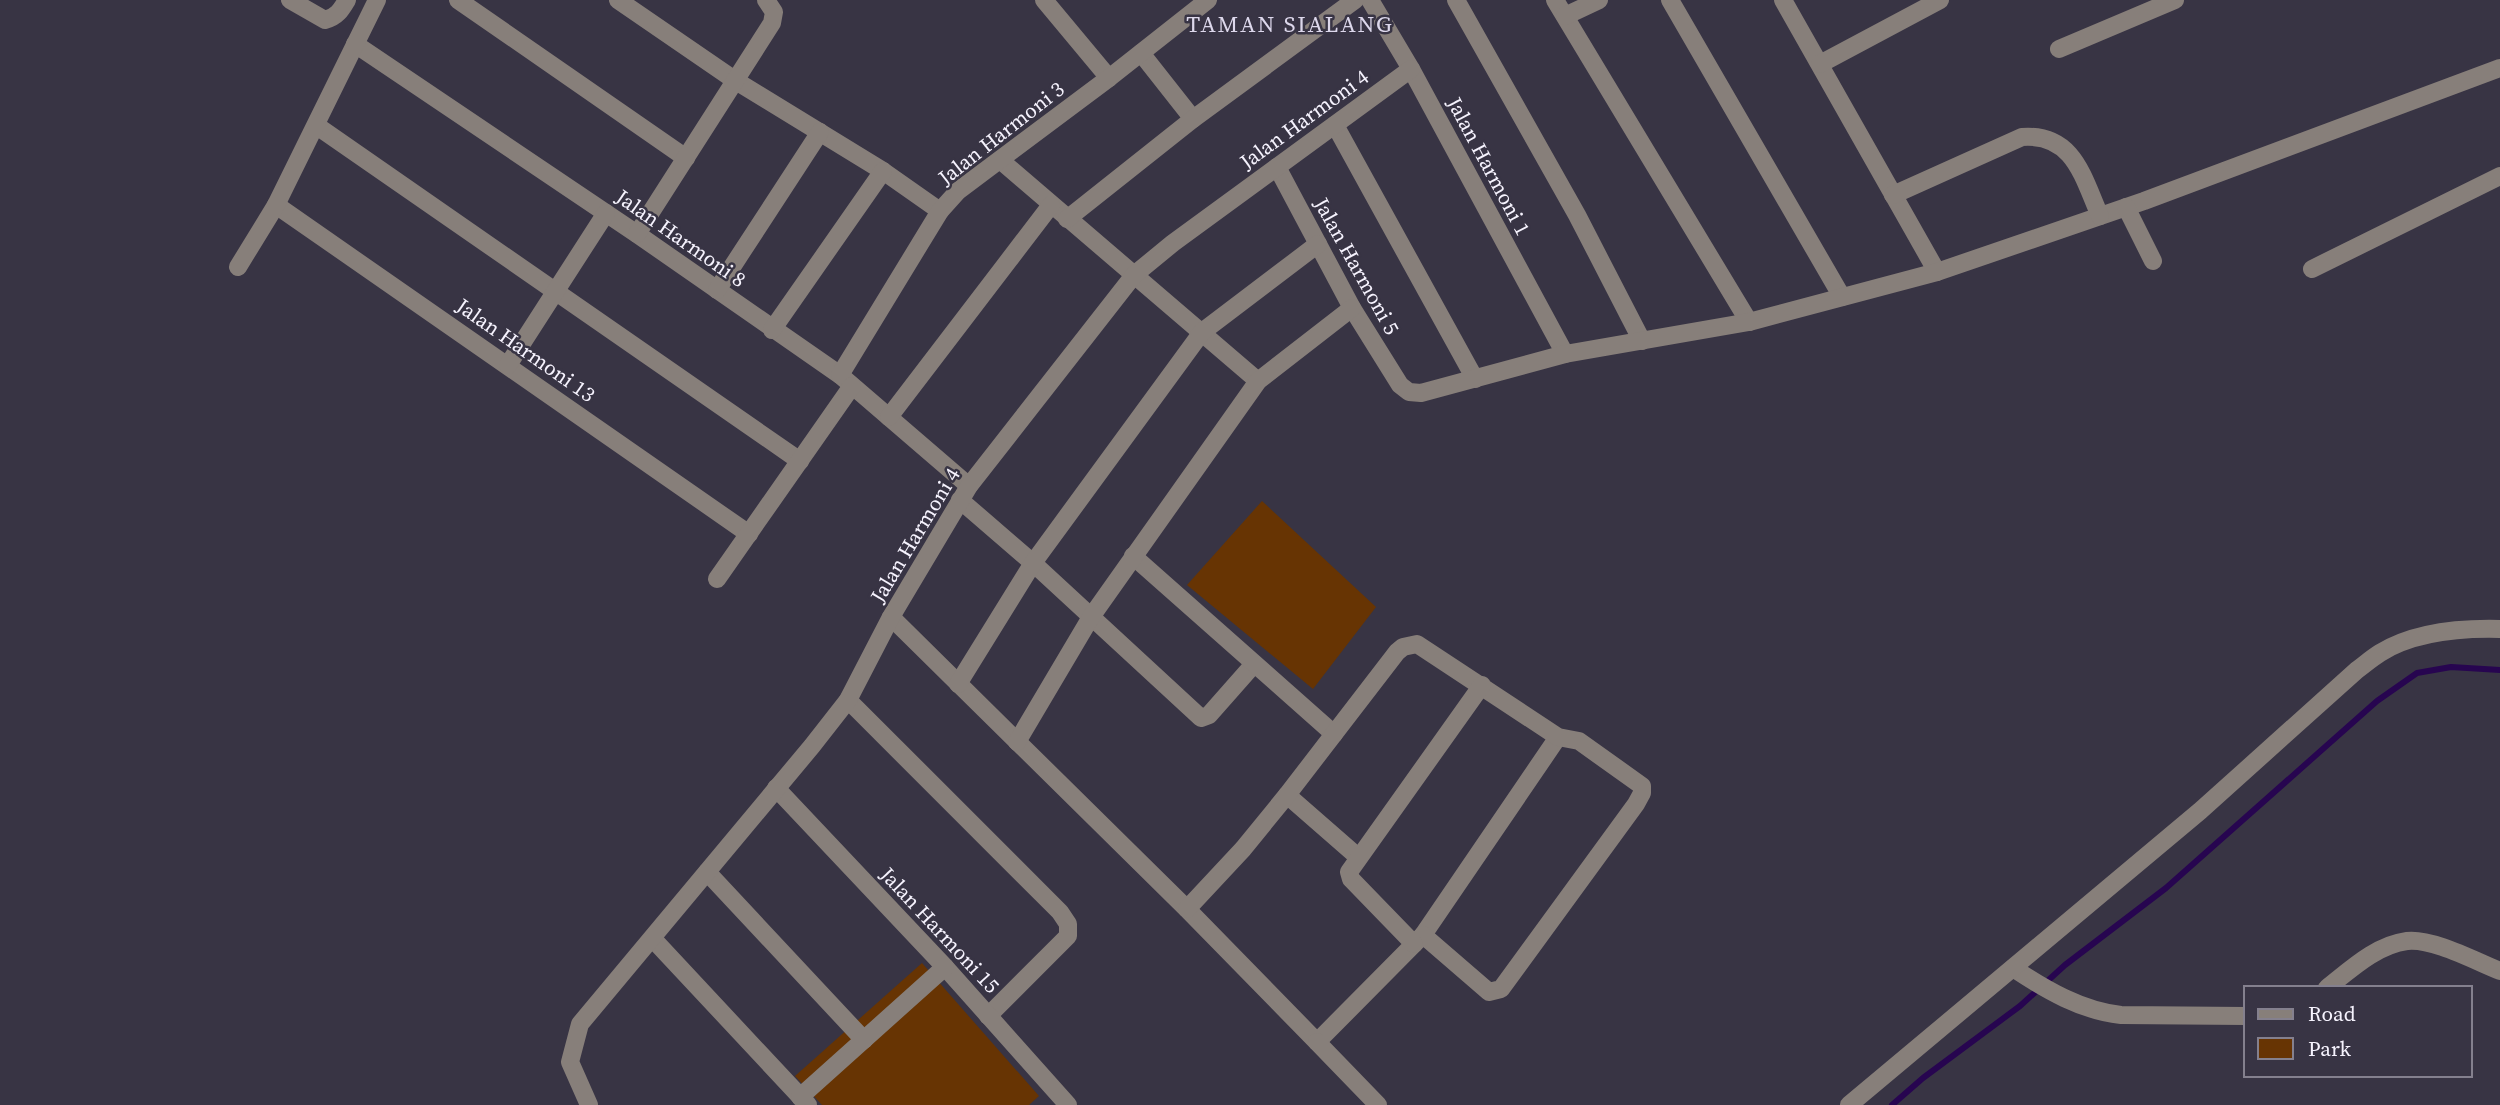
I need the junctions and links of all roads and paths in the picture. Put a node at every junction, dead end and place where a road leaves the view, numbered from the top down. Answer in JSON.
{"nodes":[{"id":1,"x":290,"y":0,"type":"edge"},
{"id":2,"x":347,"y":0,"type":"edge"},
{"id":3,"x":377,"y":0,"type":"edge"},
{"id":4,"x":458,"y":0,"type":"edge"},
{"id":5,"x":618,"y":0,"type":"edge"},
{"id":6,"x":766,"y":0,"type":"edge"},
{"id":7,"x":1209,"y":0,"type":"edge"},
{"id":8,"x":1354,"y":0,"type":"edge"},
{"id":9,"x":1370,"y":0,"type":"edge"},
{"id":10,"x":1456,"y":0,"type":"edge"},
{"id":11,"x":1555,"y":0,"type":"edge"},
{"id":12,"x":1599,"y":0,"type":"edge"},
{"id":13,"x":1670,"y":0,"type":"edge"},
{"id":14,"x":1783,"y":0,"type":"edge"},
{"id":15,"x":1940,"y":0,"type":"edge"},
{"id":16,"x":2175,"y":0,"type":"edge"},
{"id":17,"x":1052,"y":3,"type":"edge"},
{"id":18,"x":1565,"y":16,"type":"junction"},
{"id":19,"x":355,"y":44,"type":"junction"},
{"id":20,"x":2059,"y":49,"type":"dead end"},
{"id":21,"x":1141,"y":53,"type":"junction"},
{"id":22,"x":1819,"y":64,"type":"junction"},
{"id":23,"x":2500,"y":68,"type":"edge"},
{"id":24,"x":1411,"y":69,"type":"junction"},
{"id":25,"x":1109,"y":78,"type":"junction"},
{"id":26,"x":736,"y":81,"type":"junction"},
{"id":27,"x":1193,"y":119,"type":"junction"},
{"id":28,"x":1335,"y":125,"type":"junction"},
{"id":29,"x":317,"y":126,"type":"junction"},
{"id":30,"x":820,"y":132,"type":"junction"},
{"id":31,"x":686,"y":158,"type":"junction"},
{"id":32,"x":1000,"y":160,"type":"junction"},
{"id":33,"x":1277,"y":167,"type":"junction"},
{"id":34,"x":883,"y":172,"type":"junction"},
{"id":35,"x":2500,"y":176,"type":"edge"},
{"id":36,"x":1893,"y":195,"type":"junction"},
{"id":37,"x":275,"y":205,"type":"junction"},
{"id":38,"x":1051,"y":205,"type":"junction"},
{"id":39,"x":2126,"y":207,"type":"junction"},
{"id":40,"x":940,"y":211,"type":"junction"},
{"id":41,"x":606,"y":213,"type":"junction"},
{"id":42,"x":2100,"y":216,"type":"junction"},
{"id":43,"x":1067,"y":219,"type":"junction"},
{"id":44,"x":637,"y":234,"type":"junction"},
{"id":45,"x":1318,"y":244,"type":"junction"},
{"id":46,"x":2153,"y":261,"type":"dead end"},
{"id":47,"x":238,"y":267,"type":"dead end"},
{"id":48,"x":2312,"y":269,"type":"dead end"},
{"id":49,"x":1937,"y":272,"type":"junction"},
{"id":50,"x":1134,"y":275,"type":"junction"},
{"id":51,"x":717,"y":290,"type":"junction"},
{"id":52,"x":555,"y":292,"type":"junction"},
{"id":53,"x":1842,"y":297,"type":"junction"},
{"id":54,"x":1352,"y":308,"type":"junction"},
{"id":55,"x":1749,"y":323,"type":"junction"},
{"id":56,"x":772,"y":330,"type":"junction"},
{"id":57,"x":1202,"y":332,"type":"junction"},
{"id":58,"x":1642,"y":341,"type":"junction"},
{"id":59,"x":1565,"y":354,"type":"junction"},
{"id":60,"x":508,"y":365,"type":"junction"},
{"id":61,"x":1475,"y":379,"type":"junction"},
{"id":62,"x":846,"y":381,"type":"junction"},
{"id":63,"x":1258,"y":381,"type":"junction"},
{"id":64,"x":889,"y":417,"type":"junction"},
{"id":65,"x":800,"y":461,"type":"junction"},
{"id":66,"x":964,"y":493,"type":"junction"},
{"id":67,"x":749,"y":534,"type":"junction"},
{"id":68,"x":1133,"y":556,"type":"junction"},
{"id":69,"x":1033,"y":563,"type":"junction"},
{"id":70,"x":717,"y":579,"type":"dead end"},
{"id":71,"x":891,"y":617,"type":"junction"},
{"id":72,"x":1091,"y":617,"type":"junction"},
{"id":73,"x":2500,"y":629,"type":"edge"},
{"id":74,"x":1254,"y":664,"type":"junction"},
{"id":75,"x":958,"y":684,"type":"junction"},
{"id":76,"x":1482,"y":685,"type":"junction"},
{"id":77,"x":848,"y":700,"type":"junction"},
{"id":78,"x":1334,"y":734,"type":"junction"},
{"id":79,"x":1558,"y":737,"type":"junction"},
{"id":80,"x":1017,"y":741,"type":"junction"},
{"id":81,"x":776,"y":788,"type":"junction"},
{"id":82,"x":1287,"y":796,"type":"junction"},
{"id":83,"x":1358,"y":857,"type":"junction"},
{"id":84,"x":707,"y":872,"type":"junction"},
{"id":85,"x":1187,"y":909,"type":"junction"},
{"id":86,"x":653,"y":939,"type":"junction"},
{"id":87,"x":1418,"y":940,"type":"junction"},
{"id":88,"x":945,"y":967,"type":"junction"},
{"id":89,"x":2013,"y":968,"type":"junction"},
{"id":90,"x":2500,"y":971,"type":"edge"},
{"id":91,"x":2330,"y":986,"type":"edge"},
{"id":92,"x":988,"y":1016,"type":"junction"},
{"id":93,"x":2244,"y":1016,"type":"edge"},
{"id":94,"x":864,"y":1040,"type":"junction"},
{"id":95,"x":1317,"y":1042,"type":"junction"},
{"id":96,"x":804,"y":1101,"type":"edge"},
{"id":97,"x":589,"y":1105,"type":"edge"},
{"id":98,"x":1068,"y":1105,"type":"edge"},
{"id":99,"x":1378,"y":1105,"type":"edge"},
{"id":100,"x":1849,"y":1105,"type":"edge"}],
"edges":[{"from":1,"to":2,"type":"street"},
{"from":3,"to":19,"type":"street"},
{"from":4,"to":31,"type":"street"},
{"from":5,"to":26,"type":"street"},
{"from":6,"to":26,"type":"street"},
{"from":7,"to":21,"type":"street","name":"Jalan Harmoni 3"},
{"from":8,"to":27,"type":"street"},
{"from":9,"to":24,"type":"street","name":"Jalan Harmoni 1"},
{"from":10,"to":58,"type":"street"},
{"from":11,"to":18,"type":"street"},
{"from":12,"to":18,"type":"street"},
{"from":13,"to":53,"type":"street"},
{"from":14,"to":22,"type":"street"},
{"from":15,"to":22,"type":"street"},
{"from":16,"to":20,"type":"street"},
{"from":17,"to":25,"type":"street"},
{"from":18,"to":55,"type":"street"},
{"from":19,"to":29,"type":"street"},
{"from":19,"to":41,"type":"street","name":"Jalan Harmoni 8"},
{"from":21,"to":25,"type":"street","name":"Jalan Harmoni 3"},
{"from":21,"to":27,"type":"street"},
{"from":22,"to":36,"type":"street"},
{"from":23,"to":39,"type":"street"},
{"from":24,"to":28,"type":"street","name":"Jalan Harmoni 4"},
{"from":24,"to":59,"type":"street","name":"Jalan Harmoni 1"},
{"from":25,"to":32,"type":"street","name":"Jalan Harmoni 3"},
{"from":26,"to":30,"type":"street"},
{"from":26,"to":31,"type":"street"},
{"from":27,"to":43,"type":"street"},
{"from":28,"to":33,"type":"street","name":"Jalan Harmoni 4"},
{"from":28,"to":61,"type":"street"},
{"from":29,"to":37,"type":"street"},
{"from":29,"to":52,"type":"street"},
{"from":30,"to":34,"type":"street"},
{"from":30,"to":51,"type":"street"},
{"from":31,"to":44,"type":"street"},
{"from":32,"to":38,"type":"street"},
{"from":32,"to":40,"type":"street","name":"Jalan Harmoni 3"},
{"from":33,"to":45,"type":"street","name":"Jalan Harmoni 5"},
{"from":33,"to":50,"type":"street","name":"Jalan Harmoni 4"},
{"from":34,"to":40,"type":"street"},
{"from":34,"to":56,"type":"street"},
{"from":35,"to":48,"type":"street"},
{"from":36,"to":42,"type":"street"},
{"from":36,"to":49,"type":"street"},
{"from":37,"to":47,"type":"street"},
{"from":37,"to":60,"type":"street","name":"Jalan Harmoni 13"},
{"from":38,"to":43,"type":"street"},
{"from":38,"to":64,"type":"street"},
{"from":39,"to":42,"type":"street"},
{"from":39,"to":46,"type":"street"},
{"from":40,"to":62,"type":"street","name":"Jalan Harmoni 3"},
{"from":41,"to":44,"type":"street","name":"Jalan Harmoni 8"},
{"from":41,"to":52,"type":"street"},
{"from":42,"to":49,"type":"street"},
{"from":43,"to":50,"type":"street"},
{"from":44,"to":51,"type":"street","name":"Jalan Harmoni 8"},
{"from":45,"to":54,"type":"street","name":"Jalan Harmoni 5"},
{"from":45,"to":57,"type":"street"},
{"from":49,"to":53,"type":"street"},
{"from":50,"to":57,"type":"street"},
{"from":50,"to":66,"type":"street","name":"Jalan Harmoni 4"},
{"from":51,"to":56,"type":"street","name":"Jalan Harmoni 8"},
{"from":52,"to":60,"type":"street"},
{"from":52,"to":65,"type":"street"},
{"from":53,"to":55,"type":"street"},
{"from":54,"to":61,"type":"street","name":"Jalan Harmoni 5"},
{"from":54,"to":63,"type":"street"},
{"from":55,"to":58,"type":"street"},
{"from":56,"to":62,"type":"street","name":"Jalan Harmoni 8"},
{"from":57,"to":63,"type":"street"},
{"from":57,"to":69,"type":"street"},
{"from":58,"to":59,"type":"street"},
{"from":59,"to":61,"type":"street"},
{"from":60,"to":67,"type":"street","name":"Jalan Harmoni 13"},
{"from":62,"to":64,"type":"street","name":"Jalan Harmoni 8"},
{"from":62,"to":65,"type":"street","name":"Jalan Harmoni 3"},
{"from":63,"to":68,"type":"street"},
{"from":64,"to":66,"type":"street","name":"Jalan Harmoni 8"},
{"from":65,"to":67,"type":"street","name":"Jalan Harmoni 3"},
{"from":66,"to":69,"type":"street","name":"Jalan Harmoni 8"},
{"from":66,"to":71,"type":"street","name":"Jalan Harmoni 4"},
{"from":67,"to":70,"type":"street","name":"Jalan Harmoni 3"},
{"from":68,"to":72,"type":"street"},
{"from":68,"to":74,"type":"street"},
{"from":69,"to":72,"type":"street","name":"Jalan Harmoni 8"},
{"from":69,"to":75,"type":"street"},
{"from":71,"to":75,"type":"street"},
{"from":71,"to":77,"type":"street","name":"Jalan Harmoni 4"},
{"from":72,"to":74,"type":"street","name":"Jalan Harmoni 8"},
{"from":72,"to":80,"type":"street"},
{"from":73,"to":89,"type":"street"},
{"from":74,"to":78,"type":"street"},
{"from":75,"to":80,"type":"street"},
{"from":76,"to":78,"type":"street"},
{"from":76,"to":79,"type":"street"},
{"from":76,"to":83,"type":"street"},
{"from":77,"to":81,"type":"street","name":"Jalan Harmoni 4"},
{"from":77,"to":92,"type":"street"},
{"from":78,"to":82,"type":"street"},
{"from":79,"to":87,"type":"street"},
{"from":79,"to":87,"type":"street"},
{"from":80,"to":85,"type":"street"},
{"from":81,"to":84,"type":"street","name":"Jalan Harmoni 4"},
{"from":81,"to":88,"type":"street","name":"Jalan Harmoni 15"},
{"from":82,"to":83,"type":"street"},
{"from":82,"to":85,"type":"street"},
{"from":83,"to":87,"type":"street"},
{"from":84,"to":86,"type":"street","name":"Jalan Harmoni 4"},
{"from":84,"to":94,"type":"street"},
{"from":85,"to":95,"type":"street"},
{"from":86,"to":96,"type":"street"},
{"from":86,"to":97,"type":"street","name":"Jalan Harmoni 4"},
{"from":87,"to":95,"type":"street"},
{"from":88,"to":92,"type":"street","name":"Jalan Harmoni 15"},
{"from":88,"to":94,"type":"street"},
{"from":89,"to":93,"type":"street"},
{"from":89,"to":100,"type":"street"},
{"from":90,"to":91,"type":"street"},
{"from":92,"to":98,"type":"street","name":"Jalan Harmoni 15"},
{"from":94,"to":96,"type":"street"},
{"from":95,"to":99,"type":"street"}]}
